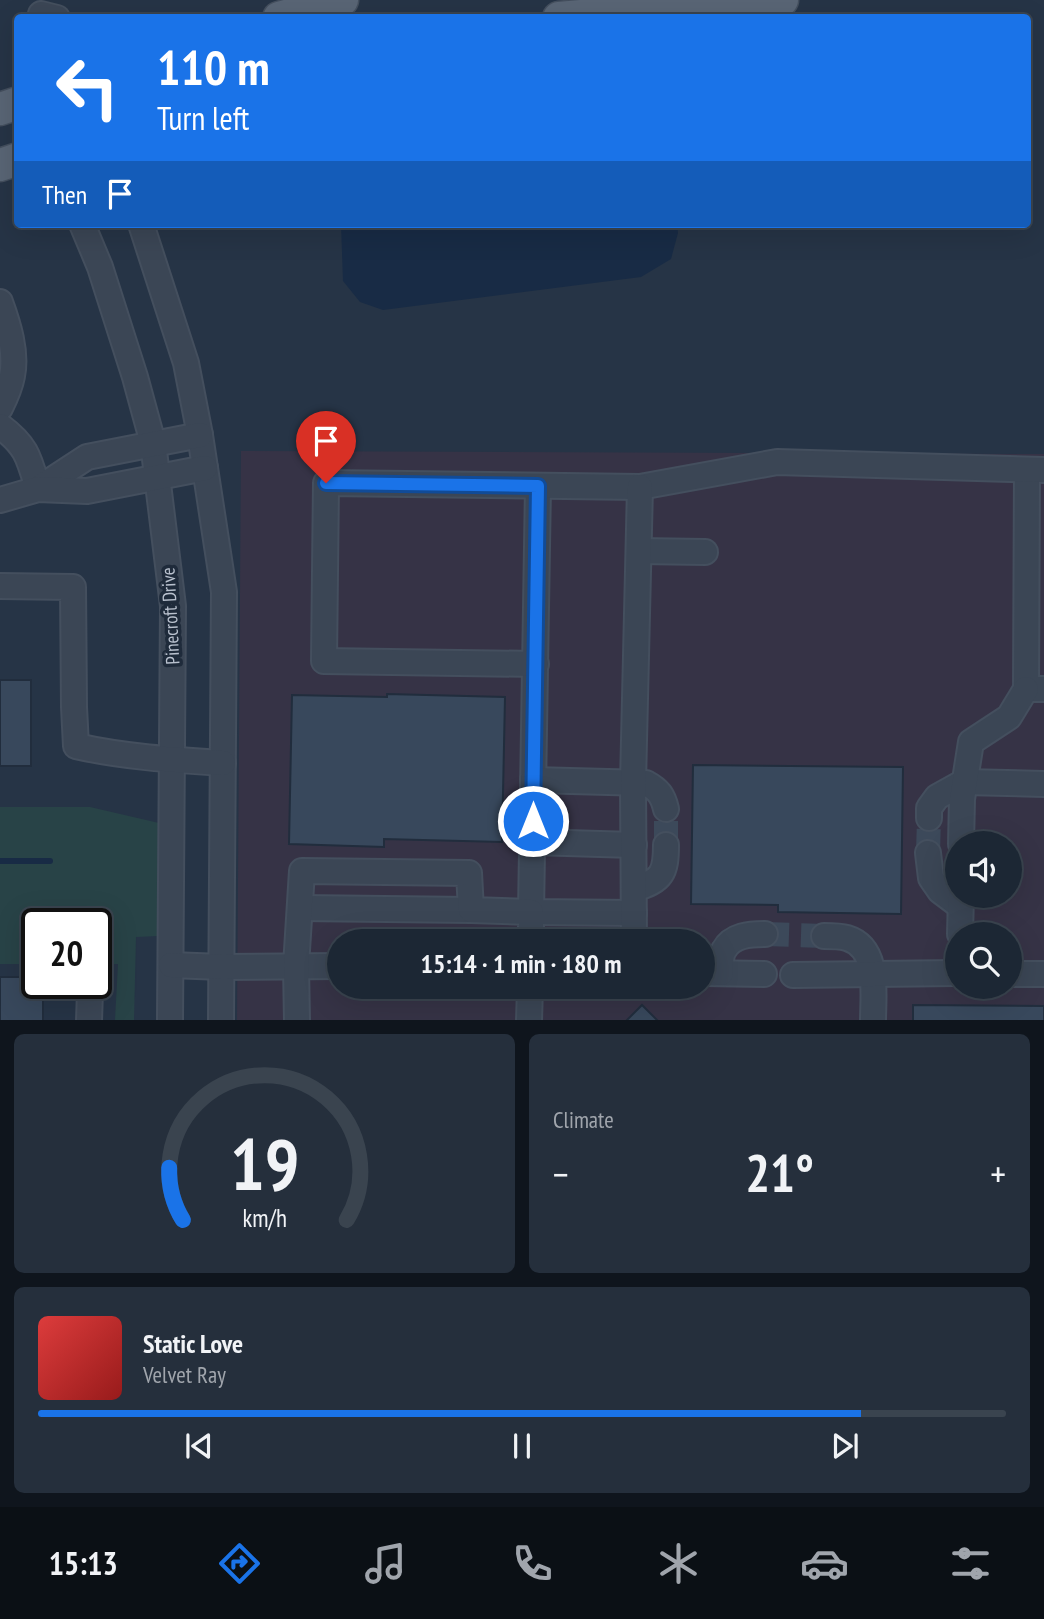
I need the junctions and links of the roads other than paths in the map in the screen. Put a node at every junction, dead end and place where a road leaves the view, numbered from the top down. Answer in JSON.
{"nodes":[{"id":1,"x":342,"y":0,"type":"edge"},
{"id":2,"x":782,"y":0,"type":"edge"},
{"id":3,"x":714,"y":2,"type":"edge"},
{"id":4,"x":311,"y":4,"type":"edge"},
{"id":5,"x":288,"y":14,"type":"edge"},
{"id":6,"x":598,"y":14,"type":"edge"},
{"id":7,"x":84,"y":228,"type":"edge"},
{"id":8,"x":142,"y":228,"type":"edge"},
{"id":9,"x":0,"y":302,"type":"edge"},
{"id":10,"x":0,"y":408,"type":"edge"},
{"id":11,"x":0,"y":426,"type":"edge"},
{"id":12,"x":200,"y":435,"type":"junction"},
{"id":13,"x":153,"y":443,"type":"junction"},
{"id":14,"x":205,"y":468,"type":"junction"},
{"id":15,"x":1036,"y":471,"type":"edge"},
{"id":16,"x":157,"y":477,"type":"junction"},
{"id":17,"x":538,"y":486,"type":"junction"},
{"id":18,"x":640,"y":487,"type":"junction"},
{"id":19,"x":38,"y":489,"type":"junction"},
{"id":20,"x":0,"y":500,"type":"edge"},
{"id":21,"x":639,"y":551,"type":"junction"},
{"id":22,"x":705,"y":552,"type":"dead end"},
{"id":23,"x":0,"y":586,"type":"edge"},
{"id":24,"x":536,"y":664,"type":"junction"},
{"id":25,"x":1035,"y":689,"type":"edge"},
{"id":26,"x":172,"y":760,"type":"junction"},
{"id":27,"x":223,"y":763,"type":"junction"},
{"id":28,"x":533,"y":780,"type":"junction"},
{"id":29,"x":964,"y":782,"type":"junction"},
{"id":30,"x":633,"y":783,"type":"junction"},
{"id":31,"x":1044,"y":784,"type":"edge"},
{"id":32,"x":666,"y":809,"type":"tunnel mouth"},
{"id":33,"x":929,"y":818,"type":"tunnel mouth"},
{"id":34,"x":961,"y":831,"type":"edge"},
{"id":35,"x":532,"y":842,"type":"junction"},
{"id":36,"x":634,"y":845,"type":"junction"},
{"id":37,"x":666,"y":845,"type":"tunnel mouth"},
{"id":38,"x":928,"y":853,"type":"tunnel mouth"},
{"id":39,"x":945,"y":894,"type":"edge"},
{"id":40,"x":634,"y":901,"type":"junction"},
{"id":41,"x":300,"y":908,"type":"junction"},
{"id":42,"x":471,"y":911,"type":"junction"},
{"id":43,"x":531,"y":912,"type":"junction"},
{"id":44,"x":531,"y":929,"type":"edge"},
{"id":45,"x":634,"y":929,"type":"edge"},
{"id":46,"x":765,"y":934,"type":"tunnel mouth"},
{"id":47,"x":824,"y":936,"type":"tunnel mouth"},
{"id":48,"x":171,"y":965,"type":"junction"},
{"id":49,"x":296,"y":966,"type":"junction"},
{"id":50,"x":327,"y":966,"type":"edge"},
{"id":51,"x":222,"y":967,"type":"junction"},
{"id":52,"x":715,"y":967,"type":"edge"},
{"id":53,"x":715,"y":973,"type":"edge"},
{"id":54,"x":945,"y":973,"type":"edge"},
{"id":55,"x":764,"y":974,"type":"dead end"},
{"id":56,"x":872,"y":974,"type":"junction"},
{"id":57,"x":1022,"y":974,"type":"edge"},
{"id":58,"x":1044,"y":974,"type":"edge"},
{"id":59,"x":793,"y":975,"type":"dead end"},
{"id":60,"x":90,"y":999,"type":"edge"},
{"id":61,"x":530,"y":999,"type":"edge"},
{"id":62,"x":89,"y":1020,"type":"edge"},
{"id":63,"x":170,"y":1020,"type":"edge"},
{"id":64,"x":221,"y":1020,"type":"edge"},
{"id":65,"x":297,"y":1020,"type":"edge"},
{"id":66,"x":529,"y":1020,"type":"edge"},
{"id":67,"x":873,"y":1020,"type":"edge"}],
"edges":[{"from":1,"to":4,"type":"main road"},
{"from":2,"to":3,"type":"main road"},
{"from":3,"to":6,"type":"main road"},
{"from":4,"to":5,"type":"main road"},
{"from":7,"to":13,"type":"street","name":"Pinecroft Drive"},
{"from":8,"to":12,"type":"street"},
{"from":9,"to":10,"type":"street"},
{"from":11,"to":19,"type":"street"},
{"from":12,"to":13,"type":"street"},
{"from":12,"to":14,"type":"street"},
{"from":13,"to":16,"type":"street","name":"Pinecroft Drive"},
{"from":13,"to":19,"type":"street"},
{"from":14,"to":16,"type":"street"},
{"from":14,"to":27,"type":"street"},
{"from":15,"to":18,"type":"street"},
{"from":15,"to":25,"type":"street"},
{"from":16,"to":19,"type":"street"},
{"from":16,"to":26,"type":"street","name":"Pinecroft Drive"},
{"from":17,"to":18,"type":"street"},
{"from":17,"to":24,"type":"street"},
{"from":17,"to":24,"type":"street"},
{"from":18,"to":21,"type":"street"},
{"from":19,"to":20,"type":"street"},
{"from":21,"to":22,"type":"street"},
{"from":21,"to":30,"type":"street"},
{"from":23,"to":26,"type":"street"},
{"from":24,"to":28,"type":"street"},
{"from":25,"to":29,"type":"street"},
{"from":26,"to":27,"type":"street"},
{"from":26,"to":48,"type":"street","name":"Pinecroft Drive"},
{"from":27,"to":51,"type":"street"},
{"from":28,"to":30,"type":"street"},
{"from":28,"to":35,"type":"street"},
{"from":29,"to":31,"type":"street"},
{"from":29,"to":33,"type":"street"},
{"from":29,"to":34,"type":"street"},
{"from":30,"to":32,"type":"street"},
{"from":30,"to":36,"type":"street"},
{"from":35,"to":36,"type":"street"},
{"from":35,"to":43,"type":"street"},
{"from":36,"to":40,"type":"street"},
{"from":37,"to":40,"type":"street"},
{"from":38,"to":39,"type":"street"},
{"from":40,"to":43,"type":"street"},
{"from":40,"to":45,"type":"street"},
{"from":41,"to":42,"type":"street"},
{"from":41,"to":42,"type":"street"},
{"from":41,"to":49,"type":"street"},
{"from":42,"to":43,"type":"street"},
{"from":43,"to":44,"type":"street"},
{"from":46,"to":52,"type":"street"},
{"from":47,"to":56,"type":"street"},
{"from":48,"to":51,"type":"street"},
{"from":48,"to":63,"type":"street","name":"Pinecroft Drive"},
{"from":49,"to":50,"type":"street"},
{"from":49,"to":51,"type":"street"},
{"from":49,"to":65,"type":"street"},
{"from":51,"to":64,"type":"street"},
{"from":53,"to":55,"type":"street"},
{"from":54,"to":56,"type":"street"},
{"from":56,"to":59,"type":"street"},
{"from":56,"to":67,"type":"street"},
{"from":57,"to":58,"type":"street"},
{"from":60,"to":62,"type":"street"},
{"from":61,"to":66,"type":"street"}]}
